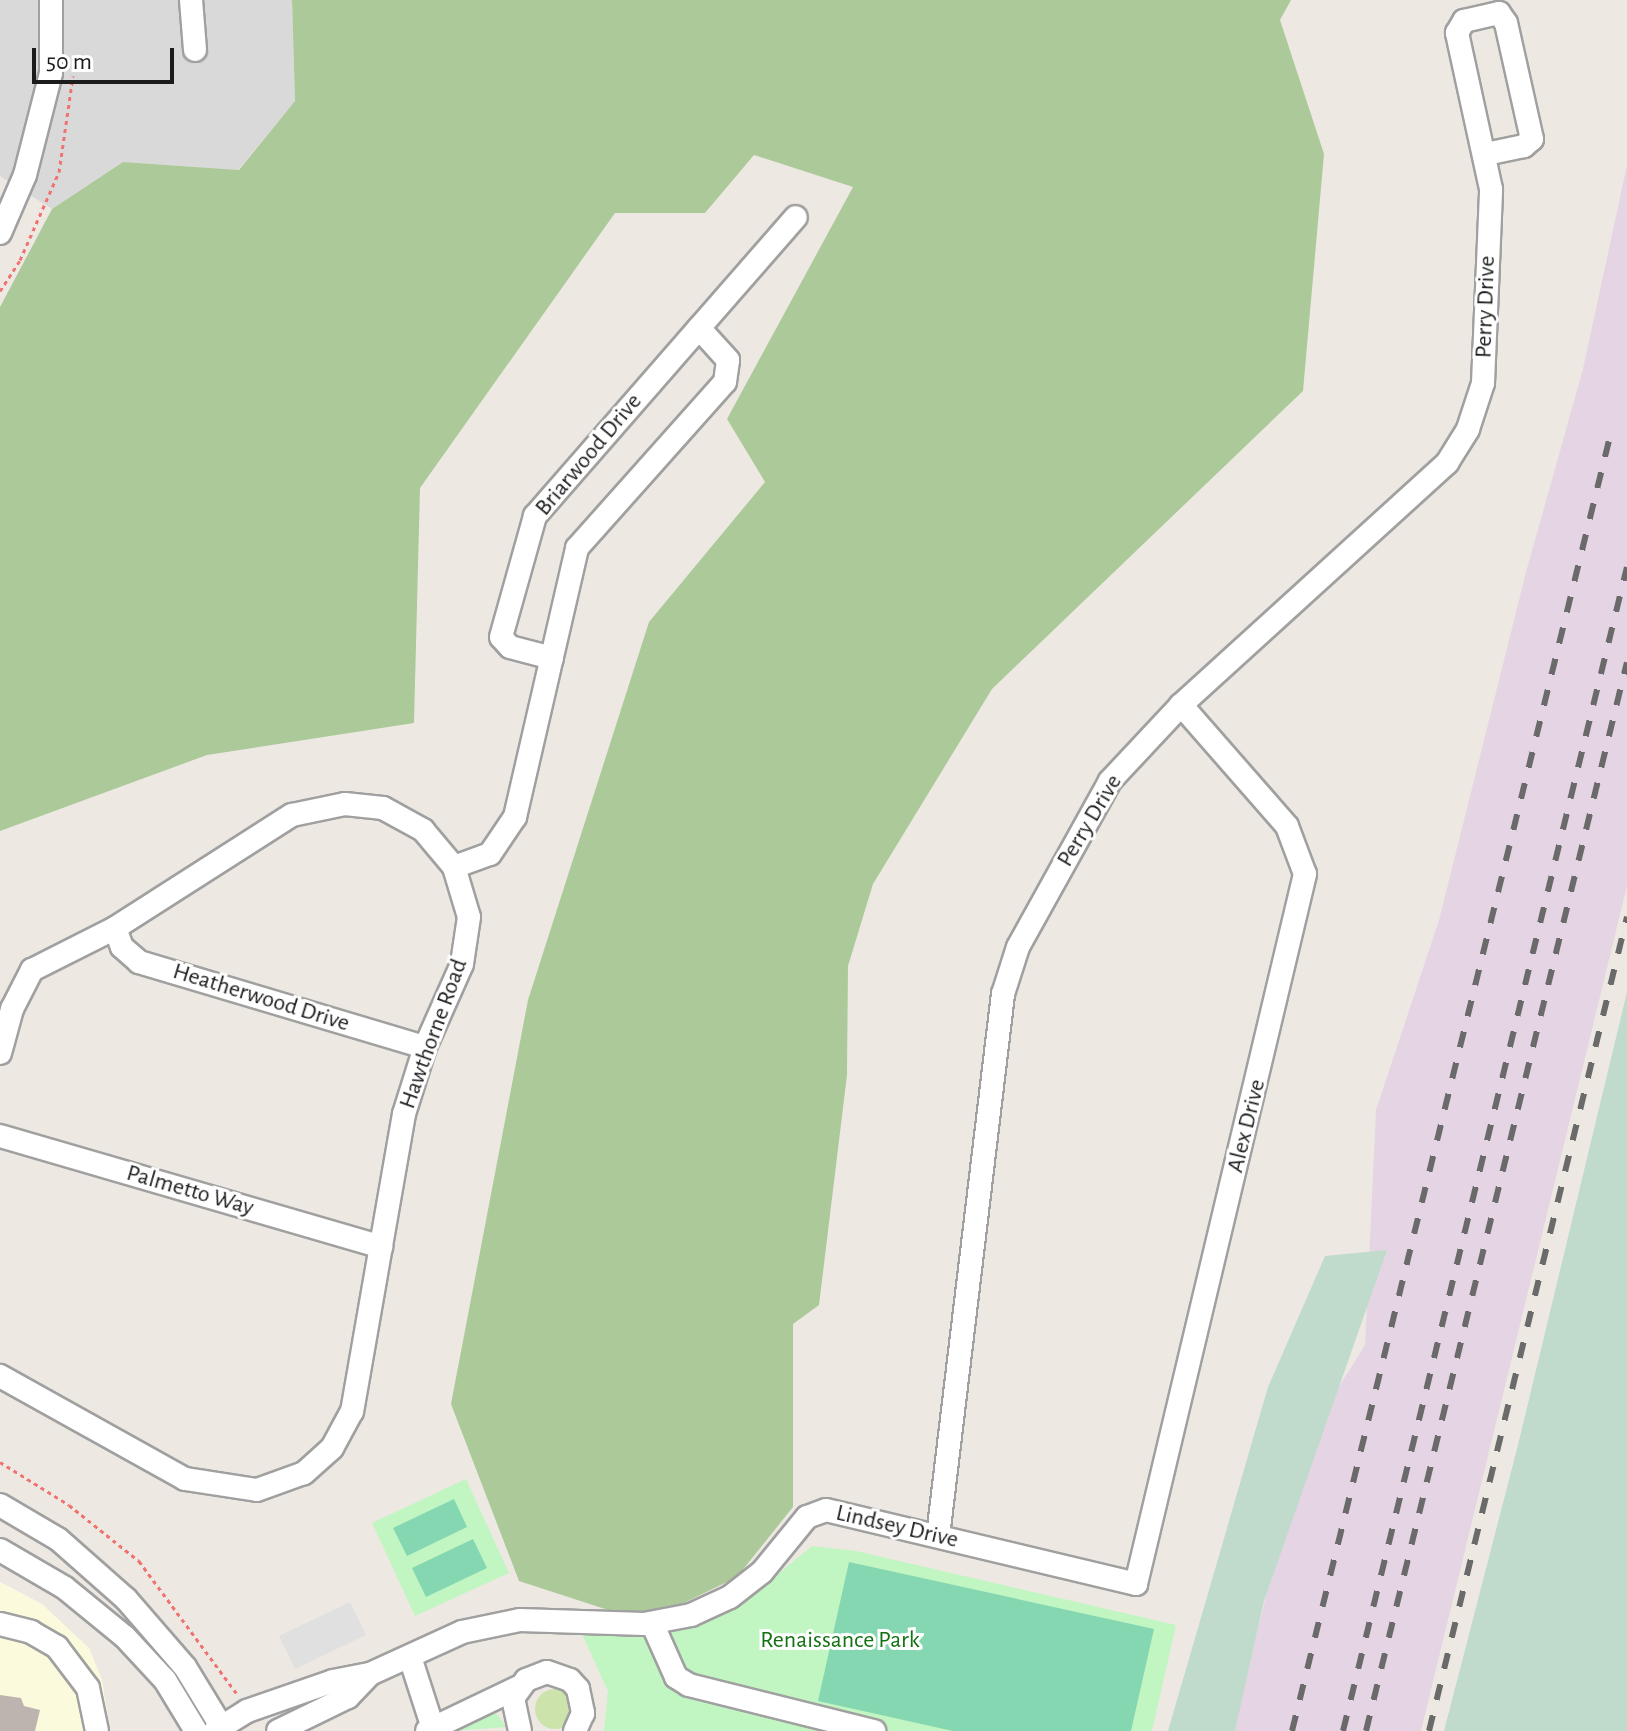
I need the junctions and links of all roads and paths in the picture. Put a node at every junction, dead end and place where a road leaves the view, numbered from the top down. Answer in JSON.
{"nodes":[{"id":1,"x":51,"y":0,"type":"edge"},
{"id":2,"x":191,"y":0,"type":"edge"},
{"id":3,"x":195,"y":50,"type":"dead end"},
{"id":4,"x":1485,"y":148,"type":"junction"},
{"id":5,"x":796,"y":217,"type":"dead end"},
{"id":6,"x":0,"y":233,"type":"edge"},
{"id":7,"x":699,"y":328,"type":"junction"},
{"id":8,"x":552,"y":658,"type":"junction"},
{"id":9,"x":1181,"y":705,"type":"junction"},
{"id":10,"x":454,"y":867,"type":"junction"},
{"id":11,"x":115,"y":928,"type":"junction"},
{"id":12,"x":425,"y":1047,"type":"junction"},
{"id":13,"x":0,"y":1053,"type":"edge"},
{"id":14,"x":0,"y":1136,"type":"edge"},
{"id":15,"x":381,"y":1247,"type":"junction"},
{"id":16,"x":0,"y":1376,"type":"edge"},
{"id":17,"x":0,"y":1462,"type":"edge"},
{"id":18,"x":0,"y":1505,"type":"edge"},
{"id":19,"x":938,"y":1536,"type":"junction"},
{"id":20,"x":0,"y":1550,"type":"edge"},
{"id":21,"x":1136,"y":1584,"type":"joint"},
{"id":22,"x":652,"y":1623,"type":"junction"},
{"id":23,"x":0,"y":1624,"type":"edge"},
{"id":24,"x":410,"y":1657,"type":"junction"},
{"id":25,"x":370,"y":1674,"type":"junction"},
{"id":26,"x":519,"y":1687,"type":"junction"},
{"id":27,"x":247,"y":1711,"type":"junction"},
{"id":28,"x":220,"y":1729,"type":"edge"},
{"id":29,"x":430,"y":1730,"type":"edge"},
{"id":30,"x":97,"y":1731,"type":"edge"},
{"id":31,"x":196,"y":1731,"type":"edge"},
{"id":32,"x":278,"y":1731,"type":"edge"},
{"id":33,"x":520,"y":1731,"type":"edge"},
{"id":34,"x":575,"y":1731,"type":"edge"},
{"id":35,"x":874,"y":1731,"type":"edge"}],
"edges":[{"from":1,"to":6,"type":"street"},
{"from":2,"to":3,"type":"street"},
{"from":4,"to":4,"type":"street","name":"Perry Drive"},
{"from":4,"to":9,"type":"street","name":"Perry Drive"},
{"from":5,"to":7,"type":"street","name":"Briarwood Drive"},
{"from":7,"to":8,"type":"street"},
{"from":7,"to":8,"type":"street","name":"Briarwood Drive"},
{"from":8,"to":10,"type":"street"},
{"from":9,"to":19,"type":"street","name":"Perry Drive"},
{"from":9,"to":21,"type":"street","name":"Alex Drive"},
{"from":10,"to":11,"type":"street","name":"Hawthorne Road"},
{"from":10,"to":12,"type":"street","name":"Hawthorne Road"},
{"from":11,"to":12,"type":"street","name":"Heatherwood Drive"},
{"from":11,"to":13,"type":"street","name":"Hawthorne Road"},
{"from":12,"to":15,"type":"street","name":"Hawthorne Road"},
{"from":14,"to":15,"type":"street","name":"Palmetto Way"},
{"from":15,"to":16,"type":"street","name":"Hawthorne Road"},
{"from":17,"to":27,"type":"path"},
{"from":18,"to":28,"type":"street"},
{"from":19,"to":21,"type":"street","name":"Lindsey Drive"},
{"from":19,"to":22,"type":"street","name":"Lindsey Drive"},
{"from":20,"to":31,"type":"street"},
{"from":22,"to":24,"type":"street","name":"Lindsey Drive"},
{"from":22,"to":35,"type":"street"},
{"from":23,"to":30,"type":"street"},
{"from":24,"to":25,"type":"street","name":"Lindsey Drive"},
{"from":24,"to":29,"type":"street"},
{"from":25,"to":27,"type":"street","name":"Lindsey Drive"},
{"from":25,"to":32,"type":"street","name":"Lindsey Drive"},
{"from":26,"to":29,"type":"street"},
{"from":26,"to":33,"type":"street"},
{"from":26,"to":34,"type":"street"},
{"from":27,"to":28,"type":"street","name":"Lindsey Drive"}]}
